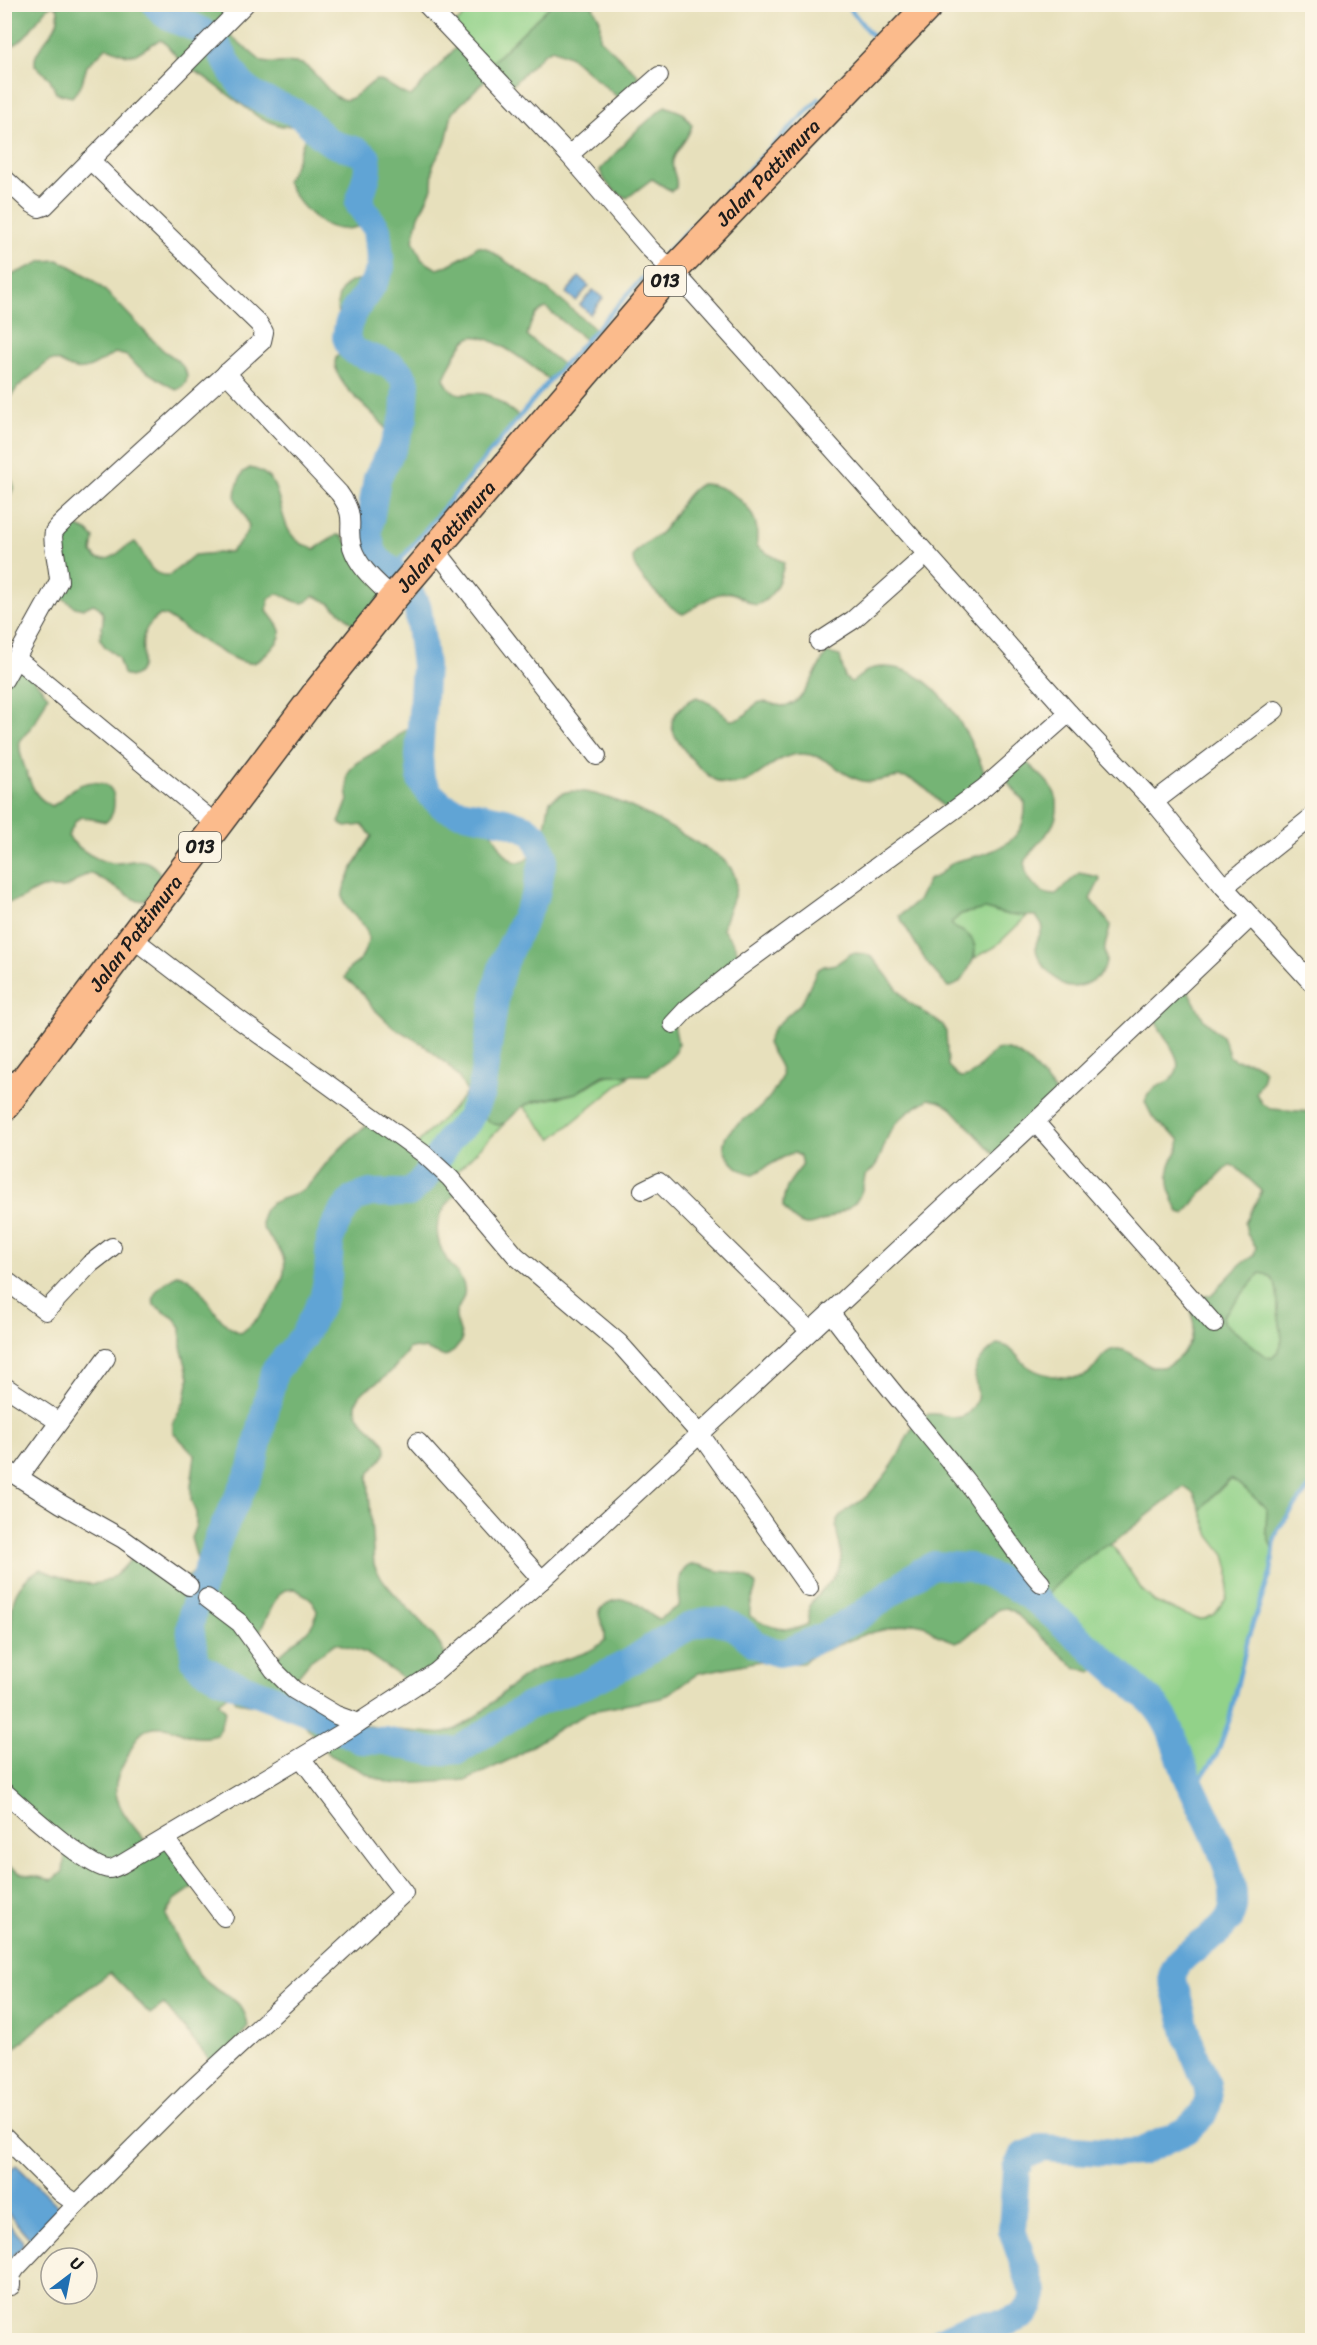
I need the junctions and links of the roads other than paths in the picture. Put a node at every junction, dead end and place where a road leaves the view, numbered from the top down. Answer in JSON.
{"nodes":[{"id":1,"x":245,"y":4,"type":"edge"},
{"id":2,"x":426,"y":4,"type":"edge"},
{"id":3,"x":930,"y":4,"type":"edge"},
{"id":4,"x":658,"y":76,"type":"dead end"},
{"id":5,"x":568,"y":155,"type":"junction"},
{"id":6,"x":90,"y":160,"type":"junction"},
{"id":7,"x":4,"y":178,"type":"edge"},
{"id":8,"x":669,"y":268,"type":"junction"},
{"id":9,"x":226,"y":373,"type":"junction"},
{"id":10,"x":434,"y":550,"type":"junction"},
{"id":11,"x":926,"y":555,"type":"junction"},
{"id":12,"x":403,"y":587,"type":"junction"},
{"id":13,"x":819,"y":642,"type":"dead end"},
{"id":14,"x":17,"y":658,"type":"junction"},
{"id":15,"x":4,"y":680,"type":"edge"},
{"id":16,"x":1275,"y":710,"type":"dead end"},
{"id":17,"x":1069,"y":713,"type":"junction"},
{"id":18,"x":597,"y":756,"type":"dead end"},
{"id":19,"x":1154,"y":802,"type":"junction"},
{"id":20,"x":1312,"y":816,"type":"edge"},
{"id":21,"x":217,"y":825,"type":"junction"},
{"id":22,"x":1224,"y":887,"type":"junction"},
{"id":23,"x":1251,"y":917,"type":"junction"},
{"id":24,"x":131,"y":937,"type":"junction"},
{"id":25,"x":1312,"y":983,"type":"edge"},
{"id":26,"x":674,"y":1024,"type":"dead end"},
{"id":27,"x":9,"y":1091,"type":"edge"},
{"id":28,"x":1035,"y":1122,"type":"junction"},
{"id":29,"x":643,"y":1190,"type":"dead end"},
{"id":30,"x":112,"y":1247,"type":"dead end"},
{"id":31,"x":4,"y":1279,"type":"edge"},
{"id":32,"x":830,"y":1312,"type":"junction"},
{"id":33,"x":1215,"y":1324,"type":"dead end"},
{"id":34,"x":810,"y":1330,"type":"junction"},
{"id":35,"x":105,"y":1358,"type":"dead end"},
{"id":36,"x":4,"y":1386,"type":"edge"},
{"id":37,"x":59,"y":1422,"type":"junction"},
{"id":38,"x":700,"y":1434,"type":"junction"},
{"id":39,"x":418,"y":1442,"type":"dead end"},
{"id":40,"x":12,"y":1472,"type":"edge"},
{"id":41,"x":542,"y":1580,"type":"junction"},
{"id":42,"x":1041,"y":1583,"type":"dead end"},
{"id":43,"x":189,"y":1586,"type":"dead end"},
{"id":44,"x":808,"y":1588,"type":"dead end"},
{"id":45,"x":207,"y":1598,"type":"dead end"},
{"id":46,"x":355,"y":1725,"type":"junction"},
{"id":47,"x":301,"y":1758,"type":"junction"},
{"id":48,"x":4,"y":1792,"type":"edge"},
{"id":49,"x":165,"y":1839,"type":"junction"},
{"id":50,"x":224,"y":1917,"type":"dead end"},
{"id":51,"x":4,"y":2136,"type":"edge"},
{"id":52,"x":77,"y":2204,"type":"junction"},
{"id":53,"x":11,"y":2286,"type":"dead end"}],
"edges":[{"from":1,"to":6,"type":"street"},
{"from":2,"to":5,"type":"street"},
{"from":3,"to":8,"type":"main road","name":"Jalan Pattimura","number":"013"},
{"from":4,"to":5,"type":"street"},
{"from":5,"to":8,"type":"street"},
{"from":6,"to":7,"type":"street"},
{"from":6,"to":9,"type":"street"},
{"from":8,"to":10,"type":"main road","name":"Jalan Pattimura","number":"013"},
{"from":8,"to":11,"type":"street"},
{"from":9,"to":12,"type":"street"},
{"from":9,"to":14,"type":"street"},
{"from":10,"to":12,"type":"main road","name":"Jalan Pattimura","number":"013"},
{"from":10,"to":18,"type":"street"},
{"from":11,"to":13,"type":"street"},
{"from":11,"to":17,"type":"street"},
{"from":12,"to":21,"type":"main road","name":"Jalan Pattimura","number":"013"},
{"from":14,"to":15,"type":"street"},
{"from":14,"to":21,"type":"street"},
{"from":16,"to":19,"type":"street"},
{"from":17,"to":19,"type":"street"},
{"from":17,"to":26,"type":"street"},
{"from":19,"to":22,"type":"street"},
{"from":20,"to":22,"type":"street"},
{"from":21,"to":24,"type":"main road","name":"Jalan Pattimura","number":"013"},
{"from":22,"to":23,"type":"street"},
{"from":23,"to":25,"type":"street"},
{"from":23,"to":28,"type":"street"},
{"from":24,"to":27,"type":"main road","name":"Jalan Pattimura","number":"013"},
{"from":24,"to":38,"type":"street"},
{"from":28,"to":32,"type":"street"},
{"from":28,"to":33,"type":"street"},
{"from":29,"to":34,"type":"street"},
{"from":30,"to":31,"type":"street"},
{"from":32,"to":34,"type":"street"},
{"from":32,"to":42,"type":"street"},
{"from":34,"to":38,"type":"street"},
{"from":35,"to":37,"type":"street"},
{"from":36,"to":37,"type":"street"},
{"from":37,"to":40,"type":"street"},
{"from":38,"to":41,"type":"street"},
{"from":38,"to":44,"type":"street"},
{"from":39,"to":41,"type":"street"},
{"from":40,"to":43,"type":"street"},
{"from":41,"to":46,"type":"street"},
{"from":45,"to":46,"type":"street"},
{"from":46,"to":47,"type":"street"},
{"from":47,"to":49,"type":"street"},
{"from":47,"to":52,"type":"street"},
{"from":48,"to":49,"type":"street"},
{"from":49,"to":50,"type":"street"},
{"from":51,"to":52,"type":"street"},
{"from":52,"to":53,"type":"street"}]}
